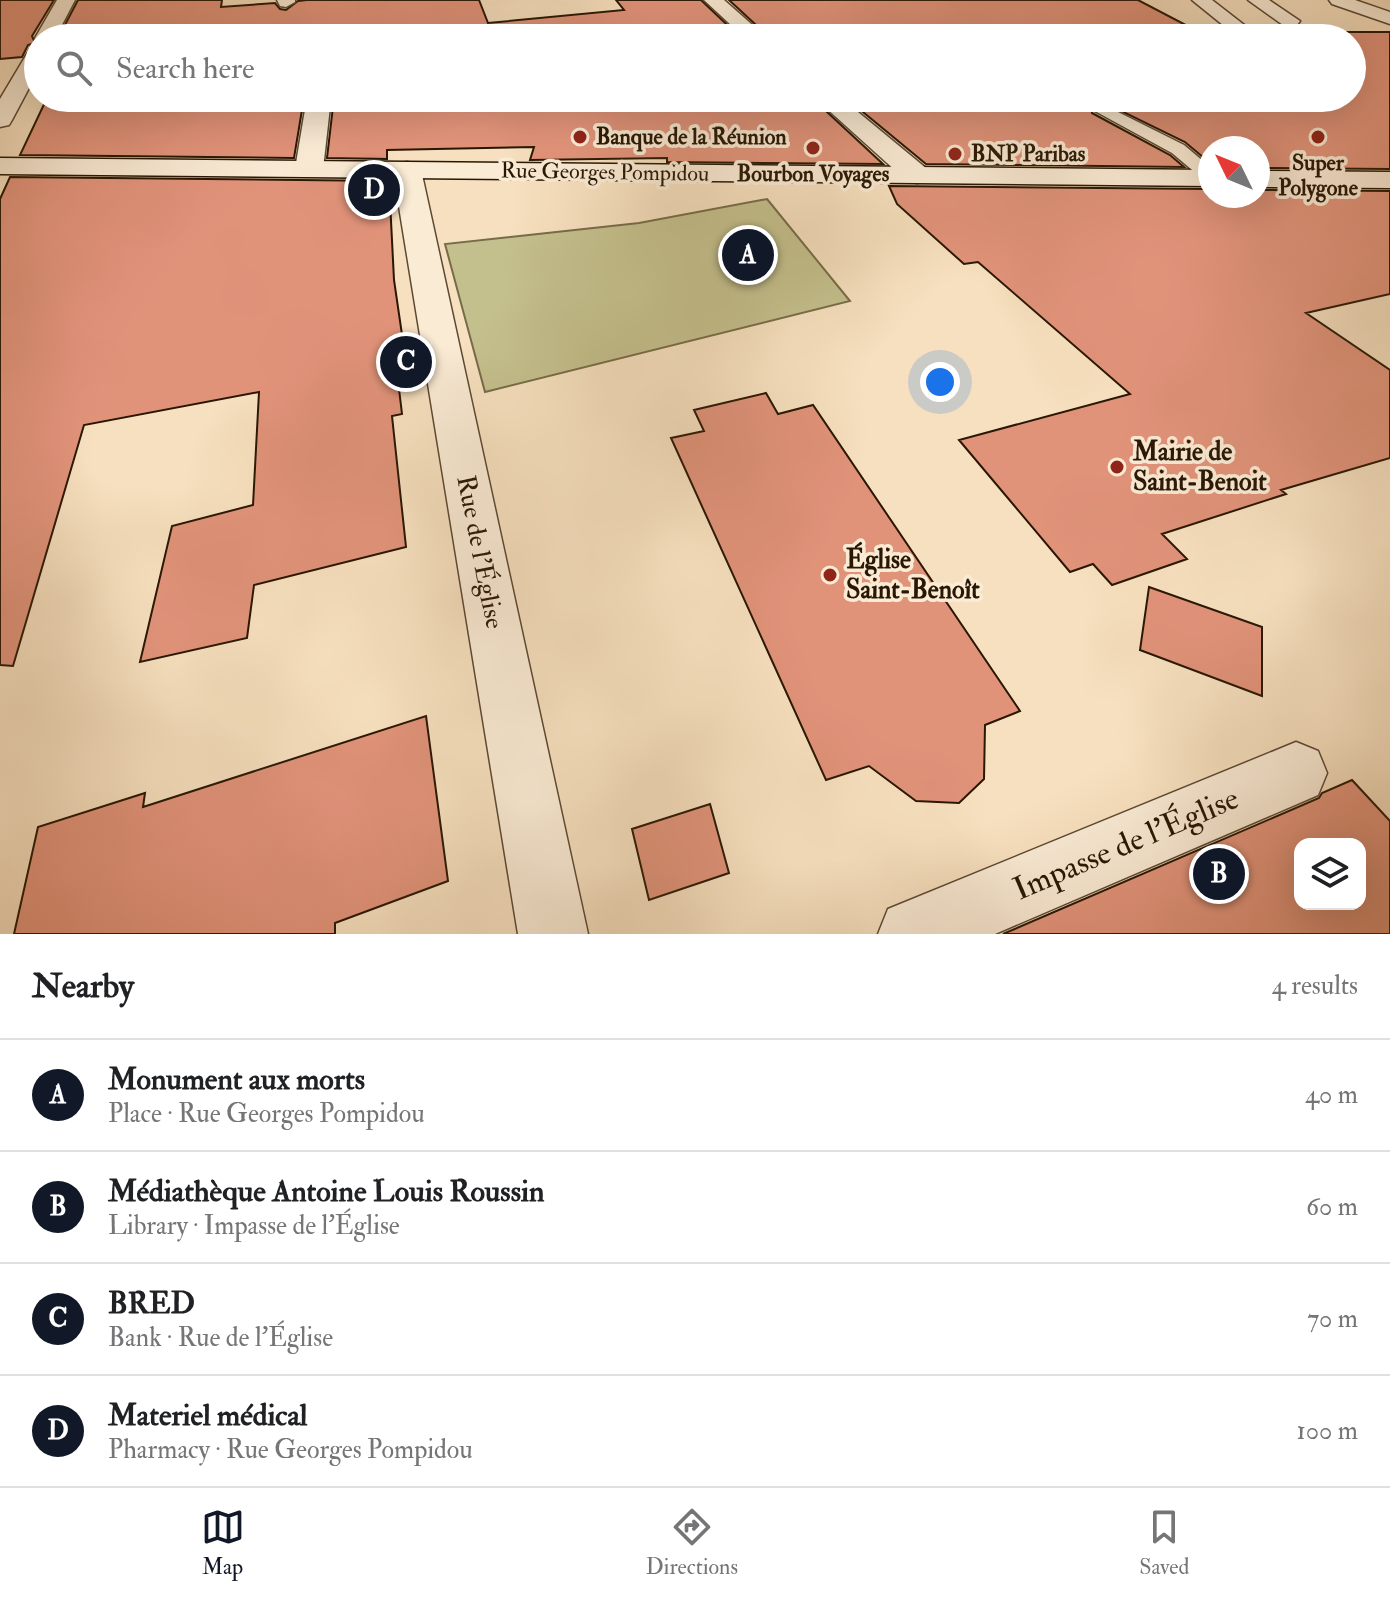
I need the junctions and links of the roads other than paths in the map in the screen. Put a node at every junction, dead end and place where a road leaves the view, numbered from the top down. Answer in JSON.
{"nodes":[{"id":1,"x":66,"y":0,"type":"edge"},
{"id":2,"x":713,"y":0,"type":"edge"},
{"id":3,"x":1201,"y":0,"type":"edge"},
{"id":4,"x":1257,"y":0,"type":"edge"},
{"id":5,"x":1338,"y":0,"type":"edge"},
{"id":6,"x":1390,"y":18,"type":"edge"},
{"id":7,"x":1290,"y":21,"type":"dead end"},
{"id":8,"x":53,"y":24,"type":"edge"},
{"id":9,"x":741,"y":24,"type":"edge"},
{"id":10,"x":1233,"y":24,"type":"edge"},
{"id":11,"x":24,"y":76,"type":"edge"},
{"id":12,"x":317,"y":112,"type":"edge"},
{"id":13,"x":843,"y":112,"type":"edge"},
{"id":14,"x":1108,"y":112,"type":"edge"},
{"id":15,"x":0,"y":120,"type":"edge"},
{"id":16,"x":0,"y":166,"type":"edge"},
{"id":17,"x":1198,"y":166,"type":"edge"},
{"id":18,"x":309,"y":169,"type":"junction"},
{"id":19,"x":407,"y":170,"type":"junction"},
{"id":20,"x":917,"y":175,"type":"junction"},
{"id":21,"x":1198,"y":177,"type":"edge"},
{"id":22,"x":1270,"y":179,"type":"edge"},
{"id":23,"x":1390,"y":180,"type":"edge"},
{"id":24,"x":1296,"y":773,"type":"dead end"},
{"id":25,"x":553,"y":934,"type":"edge"},
{"id":26,"x":913,"y":934,"type":"edge"}],
"edges":[{"from":1,"to":8,"type":"street"},
{"from":2,"to":9,"type":"street"},
{"from":3,"to":10,"type":"street"},
{"from":4,"to":7,"type":"street"},
{"from":5,"to":6,"type":"street"},
{"from":11,"to":15,"type":"street"},
{"from":12,"to":18,"type":"street"},
{"from":13,"to":20,"type":"street"},
{"from":14,"to":17,"type":"lane"},
{"from":16,"to":18,"type":"street","name":"Rue Georges Pompidou"},
{"from":18,"to":19,"type":"street","name":"Rue Georges Pompidou"},
{"from":19,"to":20,"type":"street","name":"Rue Georges Pompidou"},
{"from":19,"to":25,"type":"street","name":"Rue de l'Église"},
{"from":20,"to":21,"type":"street","name":"Rue Georges Pompidou"},
{"from":22,"to":23,"type":"street"},
{"from":24,"to":26,"type":"street","name":"Impasse de l'Église"}]}
